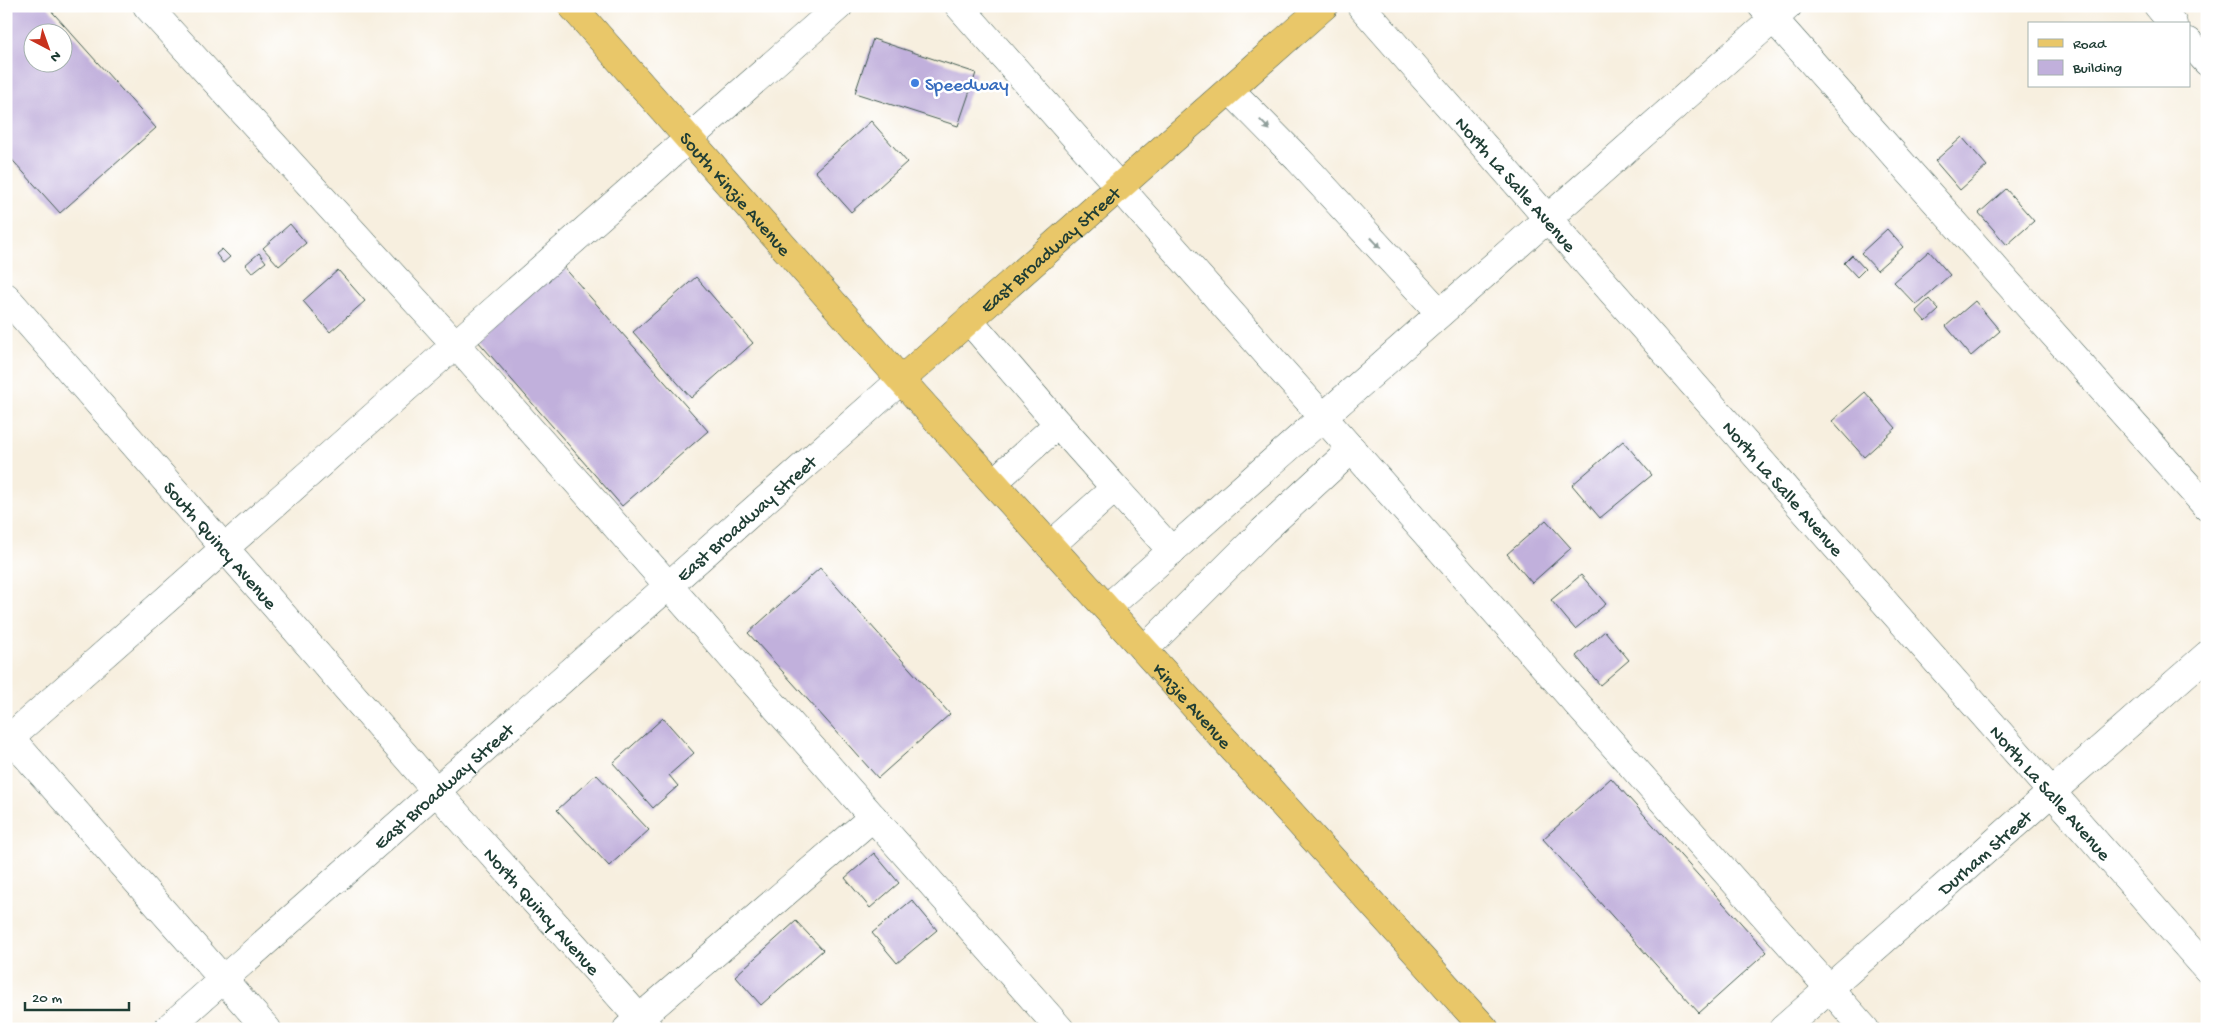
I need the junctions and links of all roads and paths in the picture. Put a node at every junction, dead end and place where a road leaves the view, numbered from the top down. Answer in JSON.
{"nodes":[{"id":1,"x":147,"y":6,"type":"edge"},
{"id":2,"x":572,"y":6,"type":"edge"},
{"id":3,"x":839,"y":6,"type":"edge"},
{"id":4,"x":959,"y":6,"type":"edge"},
{"id":5,"x":1324,"y":6,"type":"edge"},
{"id":6,"x":1361,"y":6,"type":"edge"},
{"id":7,"x":2158,"y":6,"type":"edge"},
{"id":8,"x":1774,"y":11,"type":"edge"},
{"id":9,"x":2171,"y":22,"type":"edge"},
{"id":10,"x":2190,"y":43,"type":"edge"},
{"id":11,"x":2207,"y":62,"type":"edge"},
{"id":12,"x":1230,"y":90,"type":"junction"},
{"id":13,"x":689,"y":139,"type":"junction"},
{"id":14,"x":1119,"y":187,"type":"junction"},
{"id":15,"x":1548,"y":219,"type":"junction"},
{"id":16,"x":6,"y":297,"type":"edge"},
{"id":17,"x":1440,"y":313,"type":"junction"},
{"id":18,"x":969,"y":320,"type":"junction"},
{"id":19,"x":456,"y":345,"type":"junction"},
{"id":20,"x":901,"y":380,"type":"junction"},
{"id":21,"x":1323,"y":417,"type":"junction"},
{"id":22,"x":1058,"y":424,"type":"junction"},
{"id":23,"x":1352,"y":449,"type":"junction"},
{"id":24,"x":994,"y":482,"type":"junction"},
{"id":25,"x":1114,"y":488,"type":"junction"},
{"id":26,"x":2207,"y":506,"type":"edge"},
{"id":27,"x":1050,"y":546,"type":"junction"},
{"id":28,"x":226,"y":548,"type":"junction"},
{"id":29,"x":1172,"y":551,"type":"junction"},
{"id":30,"x":668,"y":586,"type":"junction"},
{"id":31,"x":1107,"y":608,"type":"junction"},
{"id":32,"x":1144,"y":650,"type":"junction"},
{"id":33,"x":2207,"y":655,"type":"edge"},
{"id":34,"x":8,"y":737,"type":"edge"},
{"id":35,"x":436,"y":791,"type":"junction"},
{"id":36,"x":2051,"y":792,"type":"junction"},
{"id":37,"x":873,"y":817,"type":"junction"},
{"id":38,"x":2207,"y":969,"type":"edge"},
{"id":39,"x":223,"y":979,"type":"junction"},
{"id":40,"x":1829,"y":988,"type":"junction"},
{"id":41,"x":638,"y":1025,"type":"edge"},
{"id":42,"x":167,"y":1029,"type":"edge"},
{"id":43,"x":267,"y":1029,"type":"edge"},
{"id":44,"x":1060,"y":1029,"type":"edge"},
{"id":45,"x":1486,"y":1029,"type":"edge"},
{"id":46,"x":1783,"y":1029,"type":"edge"},
{"id":47,"x":1865,"y":1029,"type":"edge"}],
"edges":[{"from":1,"to":19,"type":"street"},
{"from":2,"to":13,"type":"main road","name":"South Kinzie Avenue"},
{"from":3,"to":13,"type":"street"},
{"from":4,"to":14,"type":"street"},
{"from":5,"to":12,"type":"main road","name":"East Broadway Street"},
{"from":6,"to":15,"type":"street","name":"North La Salle Avenue"},
{"from":7,"to":9,"type":"street"},
{"from":8,"to":15,"type":"street"},
{"from":8,"to":26,"type":"street"},
{"from":10,"to":11,"type":"street"},
{"from":12,"to":14,"type":"main road","name":"East Broadway Street"},
{"from":12,"to":17,"type":"street","one_way":true},
{"from":13,"to":19,"type":"street"},
{"from":13,"to":20,"type":"main road","name":"South Kinzie Avenue"},
{"from":14,"to":18,"type":"main road","name":"East Broadway Street"},
{"from":14,"to":21,"type":"street"},
{"from":15,"to":17,"type":"street"},
{"from":15,"to":36,"type":"street","name":"North La Salle Avenue"},
{"from":16,"to":28,"type":"street","name":"South Quincy Avenue"},
{"from":17,"to":21,"type":"street"},
{"from":18,"to":20,"type":"main road","name":"East Broadway Street"},
{"from":18,"to":22,"type":"street"},
{"from":19,"to":28,"type":"street"},
{"from":19,"to":30,"type":"street"},
{"from":20,"to":24,"type":"main road","name":"Kinzie Avenue"},
{"from":20,"to":30,"type":"street","name":"East Broadway Street"},
{"from":21,"to":23,"type":"street"},
{"from":21,"to":29,"type":"street"},
{"from":22,"to":24,"type":"street"},
{"from":22,"to":25,"type":"street"},
{"from":23,"to":32,"type":"street"},
{"from":23,"to":40,"type":"street"},
{"from":24,"to":27,"type":"main road","name":"Kinzie Avenue"},
{"from":25,"to":27,"type":"street"},
{"from":25,"to":29,"type":"street"},
{"from":27,"to":31,"type":"main road","name":"Kinzie Avenue"},
{"from":28,"to":34,"type":"street"},
{"from":28,"to":35,"type":"street","name":"South Quincy Avenue"},
{"from":29,"to":31,"type":"street"},
{"from":30,"to":35,"type":"street","name":"East Broadway Street"},
{"from":30,"to":37,"type":"street"},
{"from":31,"to":32,"type":"main road","name":"Kinzie Avenue"},
{"from":32,"to":45,"type":"main road","name":"Kinzie Avenue"},
{"from":33,"to":36,"type":"street","name":"Durham Street"},
{"from":34,"to":39,"type":"street"},
{"from":35,"to":39,"type":"street","name":"East Broadway Street"},
{"from":35,"to":41,"type":"street","name":"North Quincy Avenue"},
{"from":36,"to":38,"type":"street","name":"North La Salle Avenue"},
{"from":36,"to":40,"type":"street","name":"Durham Street"},
{"from":37,"to":41,"type":"street"},
{"from":37,"to":44,"type":"street"},
{"from":39,"to":42,"type":"street","name":"East Broadway Street"},
{"from":39,"to":43,"type":"street"},
{"from":40,"to":46,"type":"street","name":"Durham Street"},
{"from":40,"to":47,"type":"street"}]}
